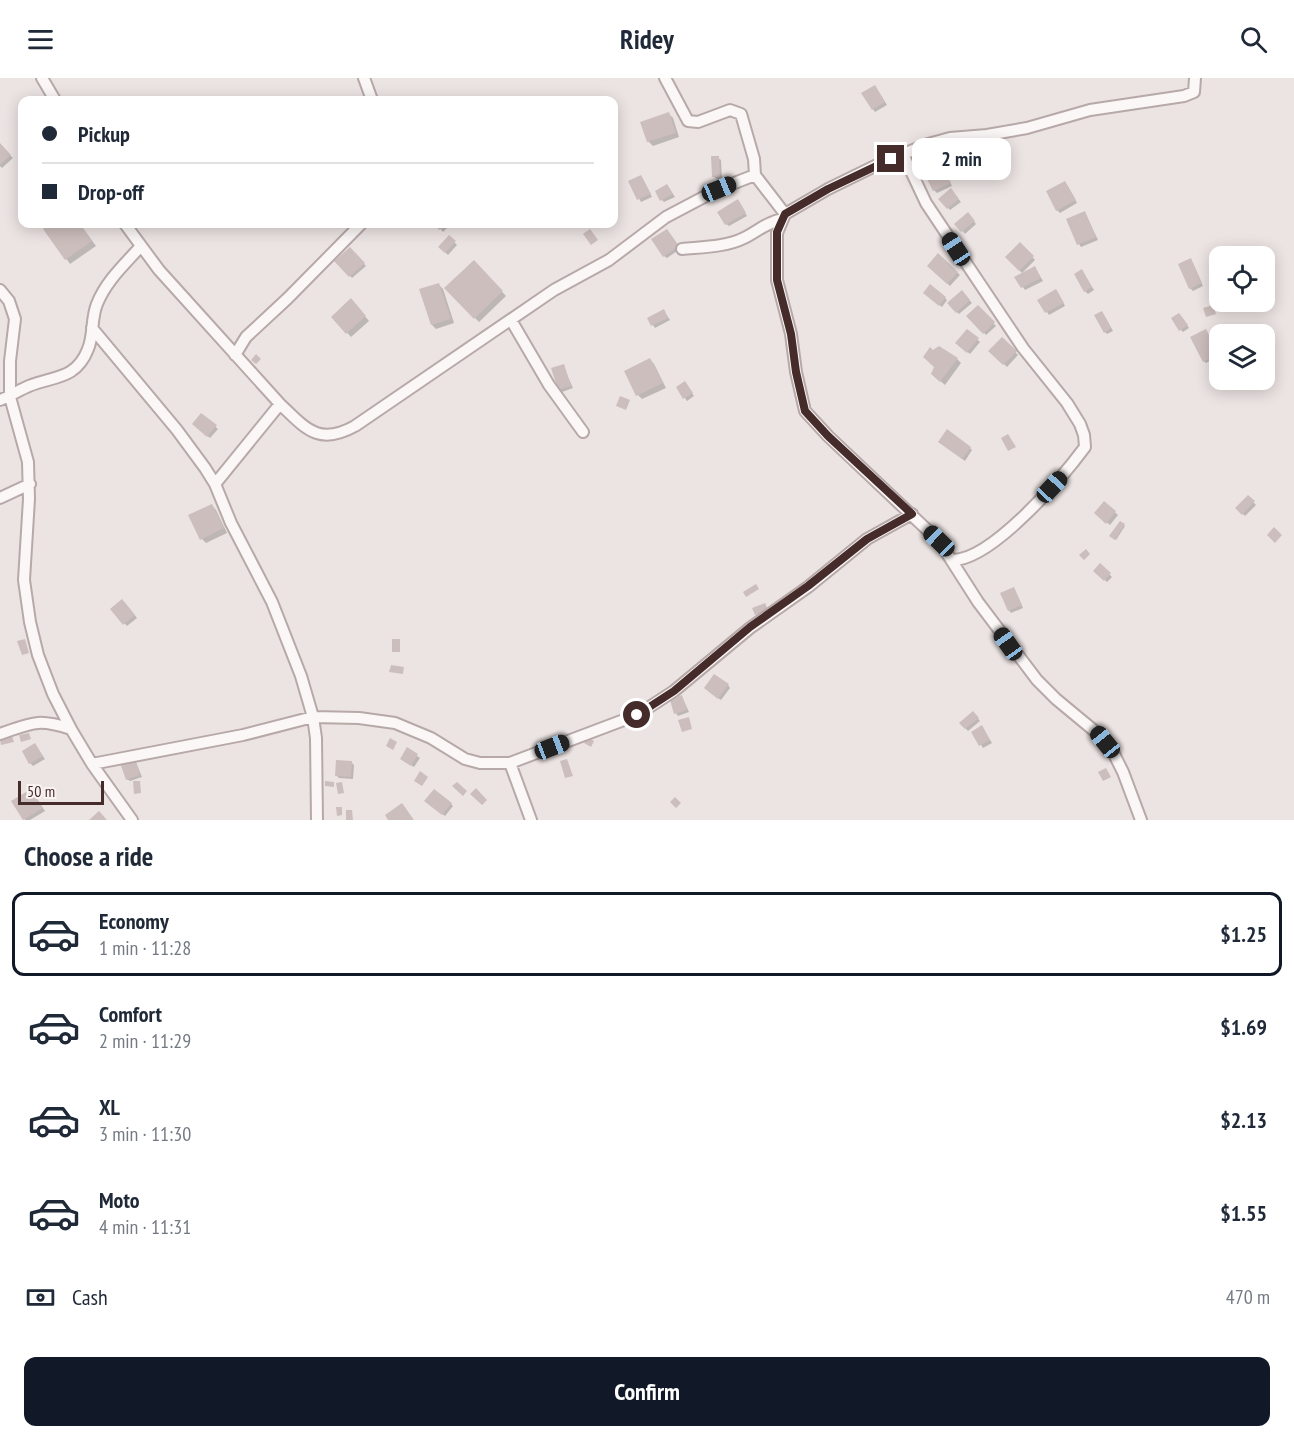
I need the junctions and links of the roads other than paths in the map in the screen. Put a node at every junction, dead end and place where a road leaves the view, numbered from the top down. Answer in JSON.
{"nodes":[{"id":1,"x":42,"y":78,"type":"edge"},
{"id":2,"x":364,"y":78,"type":"edge"},
{"id":3,"x":665,"y":78,"type":"edge"},
{"id":4,"x":1195,"y":78,"type":"edge"},
{"id":5,"x":53,"y":96,"type":"edge"},
{"id":6,"x":371,"y":96,"type":"edge"},
{"id":7,"x":903,"y":154,"type":"junction"},
{"id":8,"x":755,"y":174,"type":"junction"},
{"id":9,"x":784,"y":217,"type":"junction"},
{"id":10,"x":128,"y":228,"type":"edge"},
{"id":11,"x":357,"y":228,"type":"edge"},
{"id":12,"x":141,"y":246,"type":"junction"},
{"id":13,"x":682,"y":249,"type":"dead end"},
{"id":14,"x":0,"y":290,"type":"edge"},
{"id":15,"x":511,"y":320,"type":"junction"},
{"id":16,"x":92,"y":328,"type":"junction"},
{"id":17,"x":235,"y":355,"type":"junction"},
{"id":18,"x":5,"y":398,"type":"edge"},
{"id":19,"x":280,"y":404,"type":"junction"},
{"id":20,"x":582,"y":432,"type":"dead end"},
{"id":21,"x":30,"y":484,"type":"junction"},
{"id":22,"x":215,"y":484,"type":"junction"},
{"id":23,"x":0,"y":498,"type":"edge"},
{"id":24,"x":912,"y":514,"type":"junction"},
{"id":25,"x":952,"y":560,"type":"junction"},
{"id":26,"x":313,"y":717,"type":"junction"},
{"id":27,"x":71,"y":729,"type":"junction"},
{"id":28,"x":0,"y":734,"type":"edge"},
{"id":29,"x":510,"y":763,"type":"junction"},
{"id":30,"x":92,"y":764,"type":"junction"},
{"id":31,"x":132,"y":820,"type":"edge"},
{"id":32,"x":316,"y":820,"type":"edge"},
{"id":33,"x":531,"y":820,"type":"edge"},
{"id":34,"x":1141,"y":820,"type":"edge"}],
"edges":[{"from":1,"to":5,"type":"street"},
{"from":2,"to":6,"type":"street"},
{"from":3,"to":8,"type":"street"},
{"from":4,"to":7,"type":"street"},
{"from":7,"to":9,"type":"street"},
{"from":7,"to":25,"type":"street"},
{"from":8,"to":9,"type":"street"},
{"from":8,"to":15,"type":"street"},
{"from":9,"to":13,"type":"street"},
{"from":9,"to":24,"type":"street"},
{"from":10,"to":12,"type":"street"},
{"from":11,"to":17,"type":"street"},
{"from":12,"to":16,"type":"street"},
{"from":12,"to":17,"type":"street"},
{"from":14,"to":18,"type":"street"},
{"from":15,"to":19,"type":"street"},
{"from":15,"to":20,"type":"street"},
{"from":16,"to":18,"type":"street"},
{"from":16,"to":22,"type":"street"},
{"from":17,"to":19,"type":"street"},
{"from":18,"to":21,"type":"street"},
{"from":19,"to":22,"type":"street"},
{"from":21,"to":23,"type":"street"},
{"from":21,"to":27,"type":"street"},
{"from":22,"to":26,"type":"street"},
{"from":24,"to":25,"type":"street"},
{"from":24,"to":29,"type":"street"},
{"from":25,"to":34,"type":"street"},
{"from":26,"to":29,"type":"street"},
{"from":26,"to":30,"type":"street"},
{"from":26,"to":32,"type":"street"},
{"from":27,"to":28,"type":"street"},
{"from":27,"to":30,"type":"street"},
{"from":29,"to":33,"type":"street"},
{"from":30,"to":31,"type":"street"}]}
